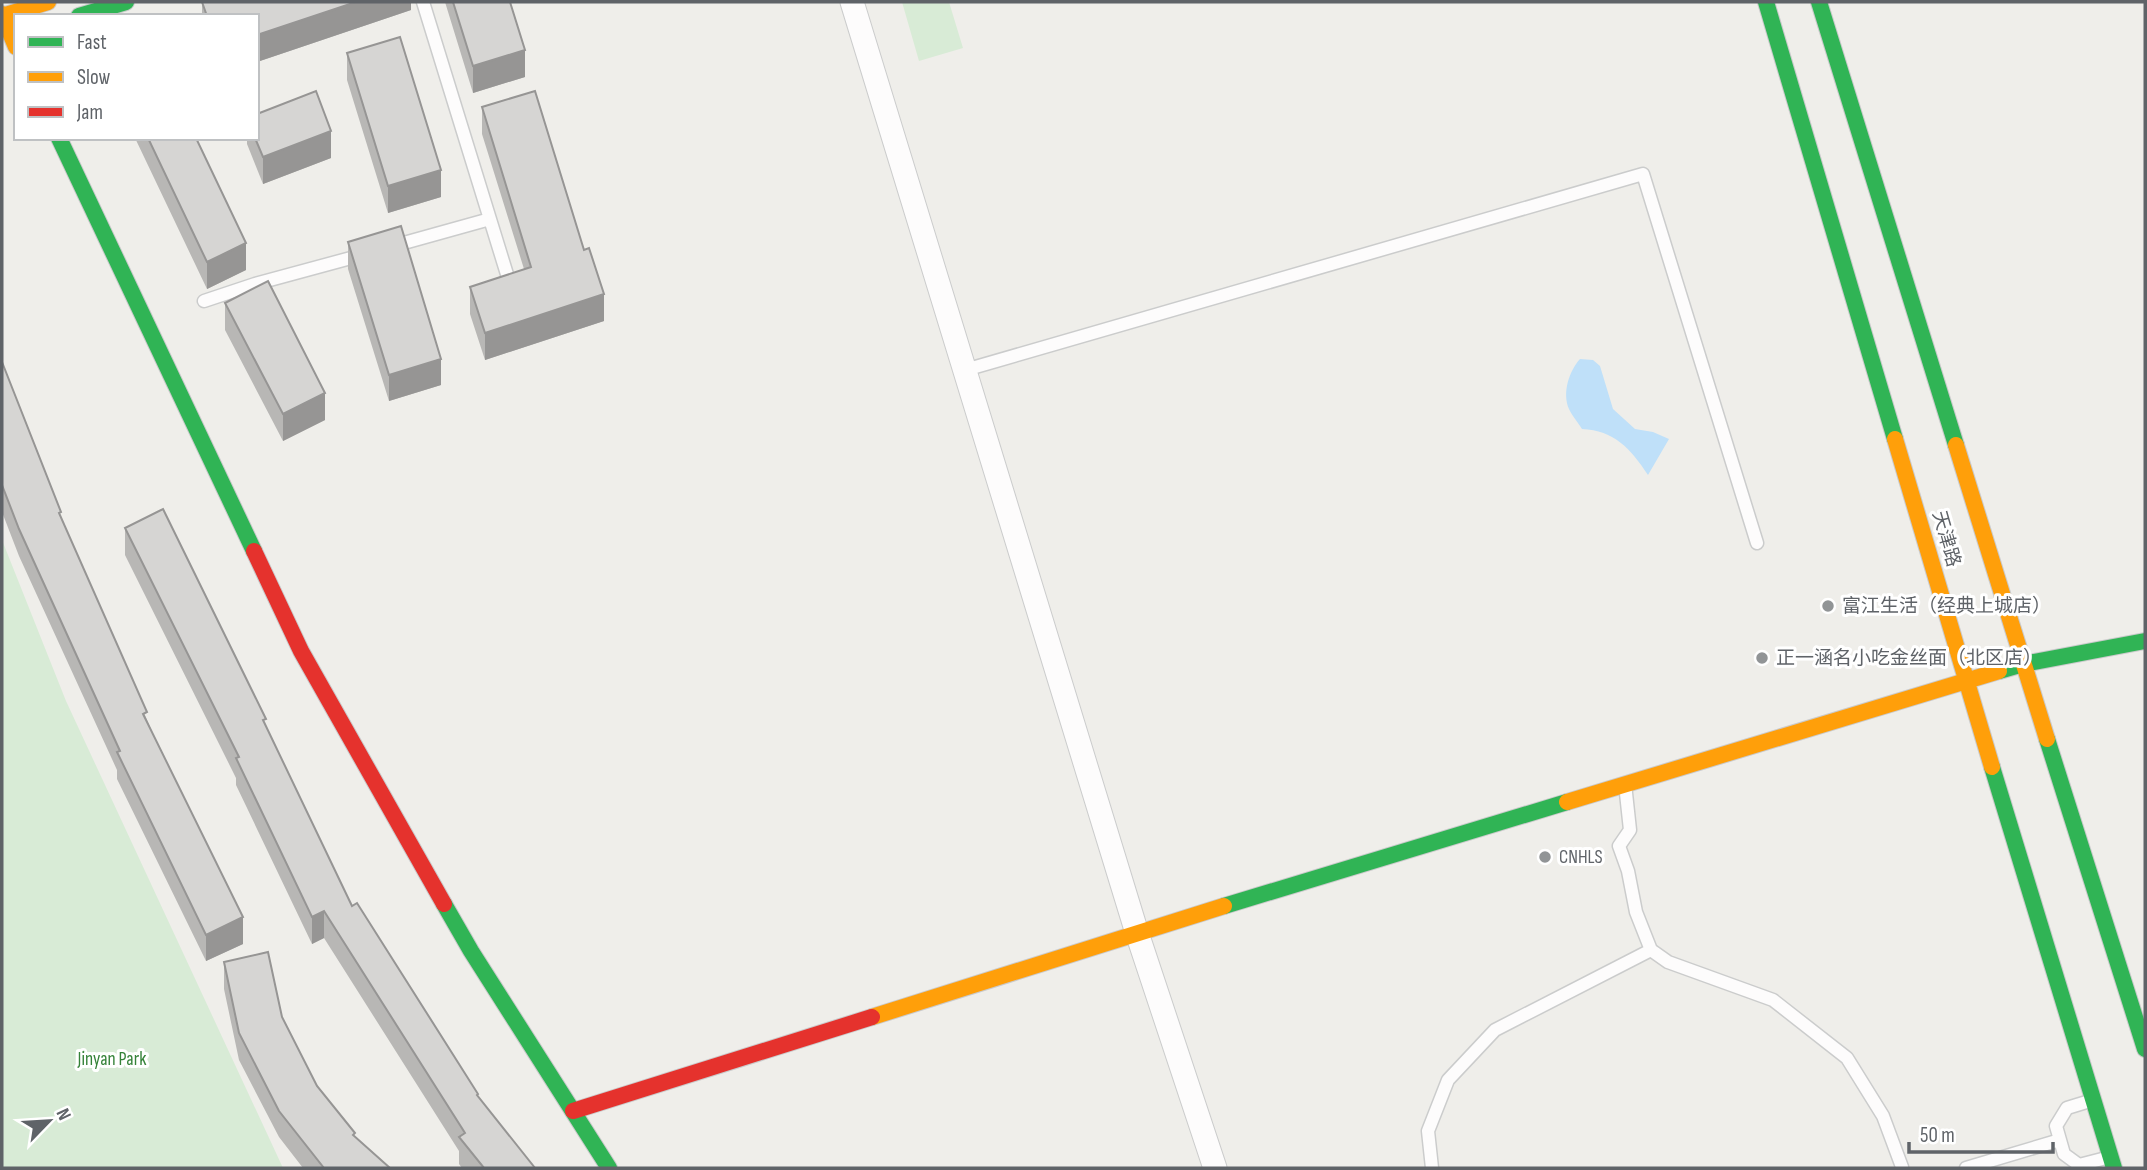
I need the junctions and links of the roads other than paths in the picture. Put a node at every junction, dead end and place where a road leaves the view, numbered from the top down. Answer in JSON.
{"nodes":[{"id":1,"x":48,"y":2,"type":"edge"},
{"id":2,"x":126,"y":2,"type":"edge"},
{"id":3,"x":423,"y":2,"type":"edge"},
{"id":4,"x":852,"y":2,"type":"edge"},
{"id":5,"x":1766,"y":2,"type":"edge"},
{"id":6,"x":1819,"y":2,"type":"edge"},
{"id":7,"x":86,"y":14,"type":"edge"},
{"id":8,"x":2,"y":15,"type":"edge"},
{"id":9,"x":11,"y":40,"type":"edge"},
{"id":10,"x":60,"y":140,"type":"edge"},
{"id":11,"x":490,"y":219,"type":"junction"},
{"id":12,"x":510,"y":284,"type":"edge"},
{"id":13,"x":204,"y":301,"type":"dead end"},
{"id":14,"x":965,"y":370,"type":"junction"},
{"id":15,"x":1756,"y":543,"type":"dead end"},
{"id":16,"x":2145,"y":641,"type":"edge"},
{"id":17,"x":2023,"y":664,"type":"junction"},
{"id":18,"x":1966,"y":680,"type":"junction"},
{"id":19,"x":1625,"y":784,"type":"junction"},
{"id":20,"x":1137,"y":933,"type":"junction"},
{"id":21,"x":1651,"y":950,"type":"junction"},
{"id":22,"x":2138,"y":1000,"type":"edge"},
{"id":23,"x":2142,"y":1030,"type":"edge"},
{"id":24,"x":2145,"y":1049,"type":"edge"},
{"id":25,"x":2093,"y":1100,"type":"junction"},
{"id":26,"x":573,"y":1111,"type":"junction"},
{"id":27,"x":2060,"y":1140,"type":"junction"},
{"id":28,"x":2112,"y":1162,"type":"edge"},
{"id":29,"x":609,"y":1168,"type":"edge"},
{"id":30,"x":1215,"y":1168,"type":"edge"},
{"id":31,"x":1432,"y":1168,"type":"edge"},
{"id":32,"x":1902,"y":1168,"type":"edge"},
{"id":33,"x":1966,"y":1168,"type":"edge"}],
"edges":[{"from":1,"to":8,"type":"street"},
{"from":2,"to":7,"type":"street"},
{"from":3,"to":11,"type":"lane"},
{"from":4,"to":14,"type":"street"},
{"from":5,"to":18,"type":"street","name":"天津路"},
{"from":6,"to":17,"type":"street","name":"天津路"},
{"from":8,"to":9,"type":"street"},
{"from":10,"to":26,"type":"street"},
{"from":11,"to":12,"type":"lane"},
{"from":11,"to":13,"type":"lane"},
{"from":14,"to":15,"type":"lane"},
{"from":14,"to":20,"type":"street"},
{"from":16,"to":17,"type":"street"},
{"from":17,"to":18,"type":"street"},
{"from":17,"to":22,"type":"street","name":"天津路"},
{"from":18,"to":19,"type":"street"},
{"from":18,"to":25,"type":"street","name":"天津路"},
{"from":19,"to":20,"type":"street"},
{"from":19,"to":21,"type":"lane"},
{"from":20,"to":26,"type":"street"},
{"from":20,"to":30,"type":"street"},
{"from":21,"to":31,"type":"lane"},
{"from":21,"to":32,"type":"lane"},
{"from":22,"to":23,"type":"street","name":"天津路"},
{"from":23,"to":24,"type":"street","name":"天津路"},
{"from":25,"to":27,"type":"lane"},
{"from":25,"to":28,"type":"street","name":"天津路"},
{"from":26,"to":29,"type":"street"},
{"from":27,"to":28,"type":"lane"},
{"from":27,"to":33,"type":"lane"}]}
